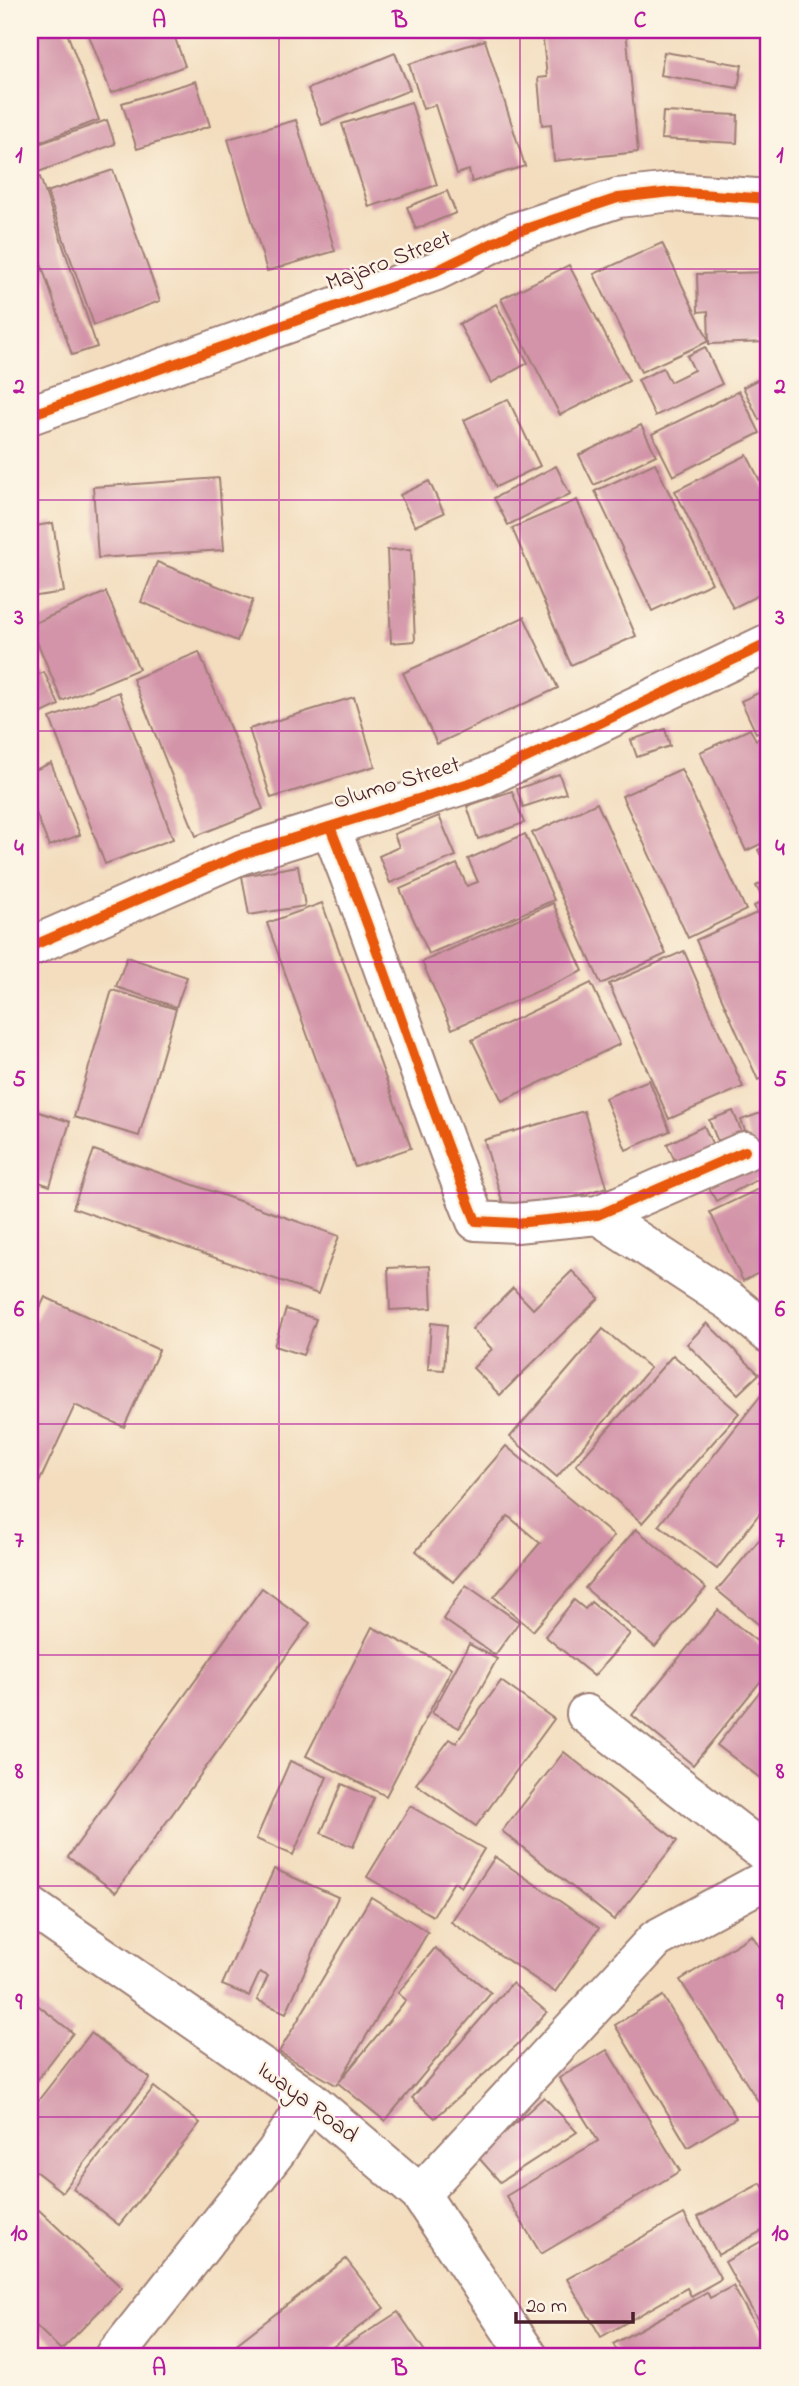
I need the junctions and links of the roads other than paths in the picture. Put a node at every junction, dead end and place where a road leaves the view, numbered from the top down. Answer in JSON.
{"nodes":[{"id":1,"x":769,"y":199,"type":"edge"},
{"id":2,"x":30,"y":415,"type":"edge"},
{"id":3,"x":769,"y":643,"type":"edge"},
{"id":4,"x":330,"y":827,"type":"junction"},
{"id":5,"x":30,"y":947,"type":"edge"},
{"id":6,"x":745,"y":1151,"type":"dead end"},
{"id":7,"x":598,"y":1215,"type":"junction"},
{"id":8,"x":769,"y":1334,"type":"edge"},
{"id":9,"x":586,"y":1714,"type":"dead end"},
{"id":10,"x":769,"y":1856,"type":"edge"},
{"id":11,"x":769,"y":1878,"type":"edge"},
{"id":12,"x":30,"y":1906,"type":"edge"},
{"id":13,"x":310,"y":2100,"type":"junction"},
{"id":14,"x":420,"y":2194,"type":"junction"},
{"id":15,"x":115,"y":2356,"type":"edge"},
{"id":16,"x":528,"y":2356,"type":"edge"}],
"edges":[{"from":1,"to":2,"type":"street","name":"Majaro Street"},
{"from":3,"to":4,"type":"street","name":"Olumo Street"},
{"from":4,"to":5,"type":"street","name":"Olumo Street"},
{"from":4,"to":7,"type":"street"},
{"from":6,"to":7,"type":"street"},
{"from":7,"to":8,"type":"street"},
{"from":9,"to":10,"type":"street"},
{"from":11,"to":14,"type":"street"},
{"from":12,"to":13,"type":"street","name":"Iwaya Road"},
{"from":13,"to":14,"type":"street","name":"Iwaya Road"},
{"from":13,"to":15,"type":"street"},
{"from":14,"to":16,"type":"street","name":"Iwaya Road"}]}
